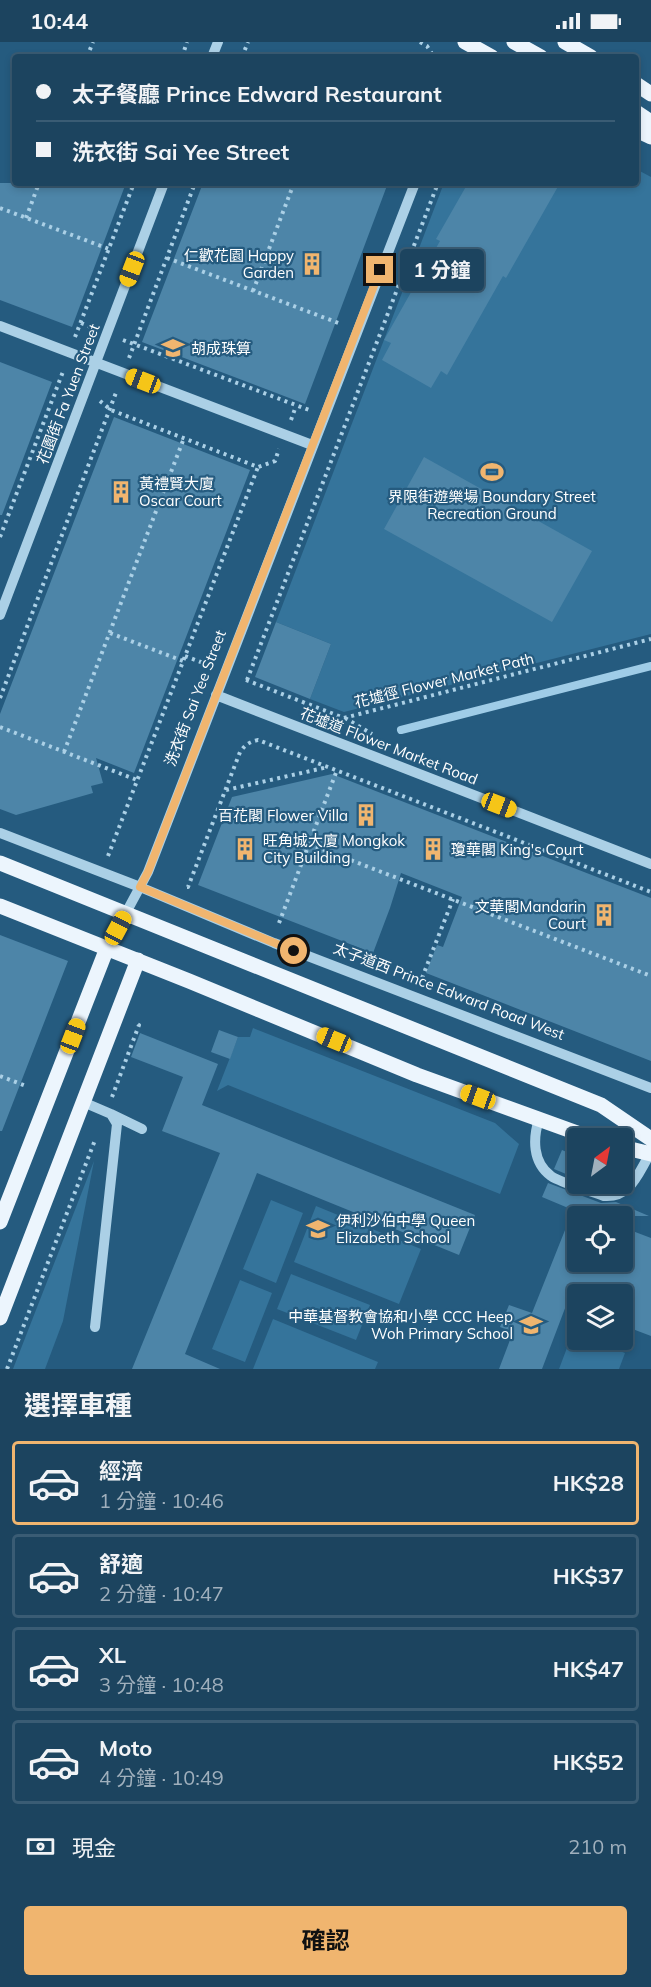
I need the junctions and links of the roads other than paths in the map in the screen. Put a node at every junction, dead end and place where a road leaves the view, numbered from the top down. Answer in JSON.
{"nodes":[{"id":1,"x":514,"y":42,"type":"edge"},
{"id":2,"x":567,"y":42,"type":"edge"},
{"id":3,"x":536,"y":54,"type":"edge"},
{"id":4,"x":586,"y":54,"type":"edge"},
{"id":5,"x":163,"y":186,"type":"edge"},
{"id":6,"x":413,"y":186,"type":"edge"},
{"id":7,"x":0,"y":326,"type":"edge"},
{"id":8,"x":96,"y":363,"type":"junction"},
{"id":9,"x":312,"y":445,"type":"junction"},
{"id":10,"x":0,"y":615,"type":"edge"},
{"id":11,"x":216,"y":695,"type":"junction"},
{"id":12,"x":0,"y":833,"type":"edge"},
{"id":13,"x":0,"y":863,"type":"edge"},
{"id":14,"x":651,"y":864,"type":"edge"},
{"id":15,"x":140,"y":887,"type":"junction"},
{"id":16,"x":0,"y":906,"type":"edge"},
{"id":17,"x":107,"y":948,"type":"junction"},
{"id":18,"x":138,"y":960,"type":"junction"},
{"id":19,"x":651,"y":1088,"type":"edge"},
{"id":20,"x":83,"y":1102,"type":"junction"},
{"id":21,"x":110,"y":1108,"type":"junction"},
{"id":22,"x":539,"y":1119,"type":"junction"},
{"id":23,"x":142,"y":1128,"type":"dead end"},
{"id":24,"x":567,"y":1129,"type":"edge"},
{"id":25,"x":651,"y":1139,"type":"edge"},
{"id":26,"x":633,"y":1150,"type":"edge"},
{"id":27,"x":651,"y":1154,"type":"edge"},
{"id":28,"x":0,"y":1222,"type":"edge"},
{"id":29,"x":0,"y":1318,"type":"edge"},
{"id":30,"x":95,"y":1327,"type":"dead end"}],
"edges":[{"from":1,"to":3,"type":"main road"},
{"from":2,"to":4,"type":"main road"},
{"from":5,"to":8,"type":"street","name":"花園街 Fa Yuen Street"},
{"from":6,"to":9,"type":"street","name":"洗衣街 Sai Yee Street"},
{"from":7,"to":8,"type":"street"},
{"from":8,"to":9,"type":"street"},
{"from":8,"to":10,"type":"street","name":"花園街 Fa Yuen Street"},
{"from":9,"to":11,"type":"street","name":"洗衣街 Sai Yee Street"},
{"from":11,"to":14,"type":"street","name":"花墟道 Flower Market Road"},
{"from":11,"to":15,"type":"street","name":"洗衣街 Sai Yee Street"},
{"from":12,"to":15,"type":"street","name":"太子道西 Prince Edward Road West"},
{"from":13,"to":25,"type":"main road"},
{"from":15,"to":17,"type":"street","name":"洗衣街 Sai Yee Street"},
{"from":15,"to":19,"type":"street","name":"太子道西 Prince Edward Road West"},
{"from":16,"to":17,"type":"main road"},
{"from":17,"to":18,"type":"main road"},
{"from":17,"to":28,"type":"main road","name":"洗衣街 Sai Yee Street"},
{"from":18,"to":20,"type":"main road"},
{"from":18,"to":22,"type":"main road"},
{"from":20,"to":21,"type":"street"},
{"from":20,"to":29,"type":"main road"},
{"from":21,"to":23,"type":"street"},
{"from":21,"to":30,"type":"street"},
{"from":22,"to":24,"type":"main road"},
{"from":22,"to":27,"type":"street"},
{"from":26,"to":27,"type":"main road"}]}
